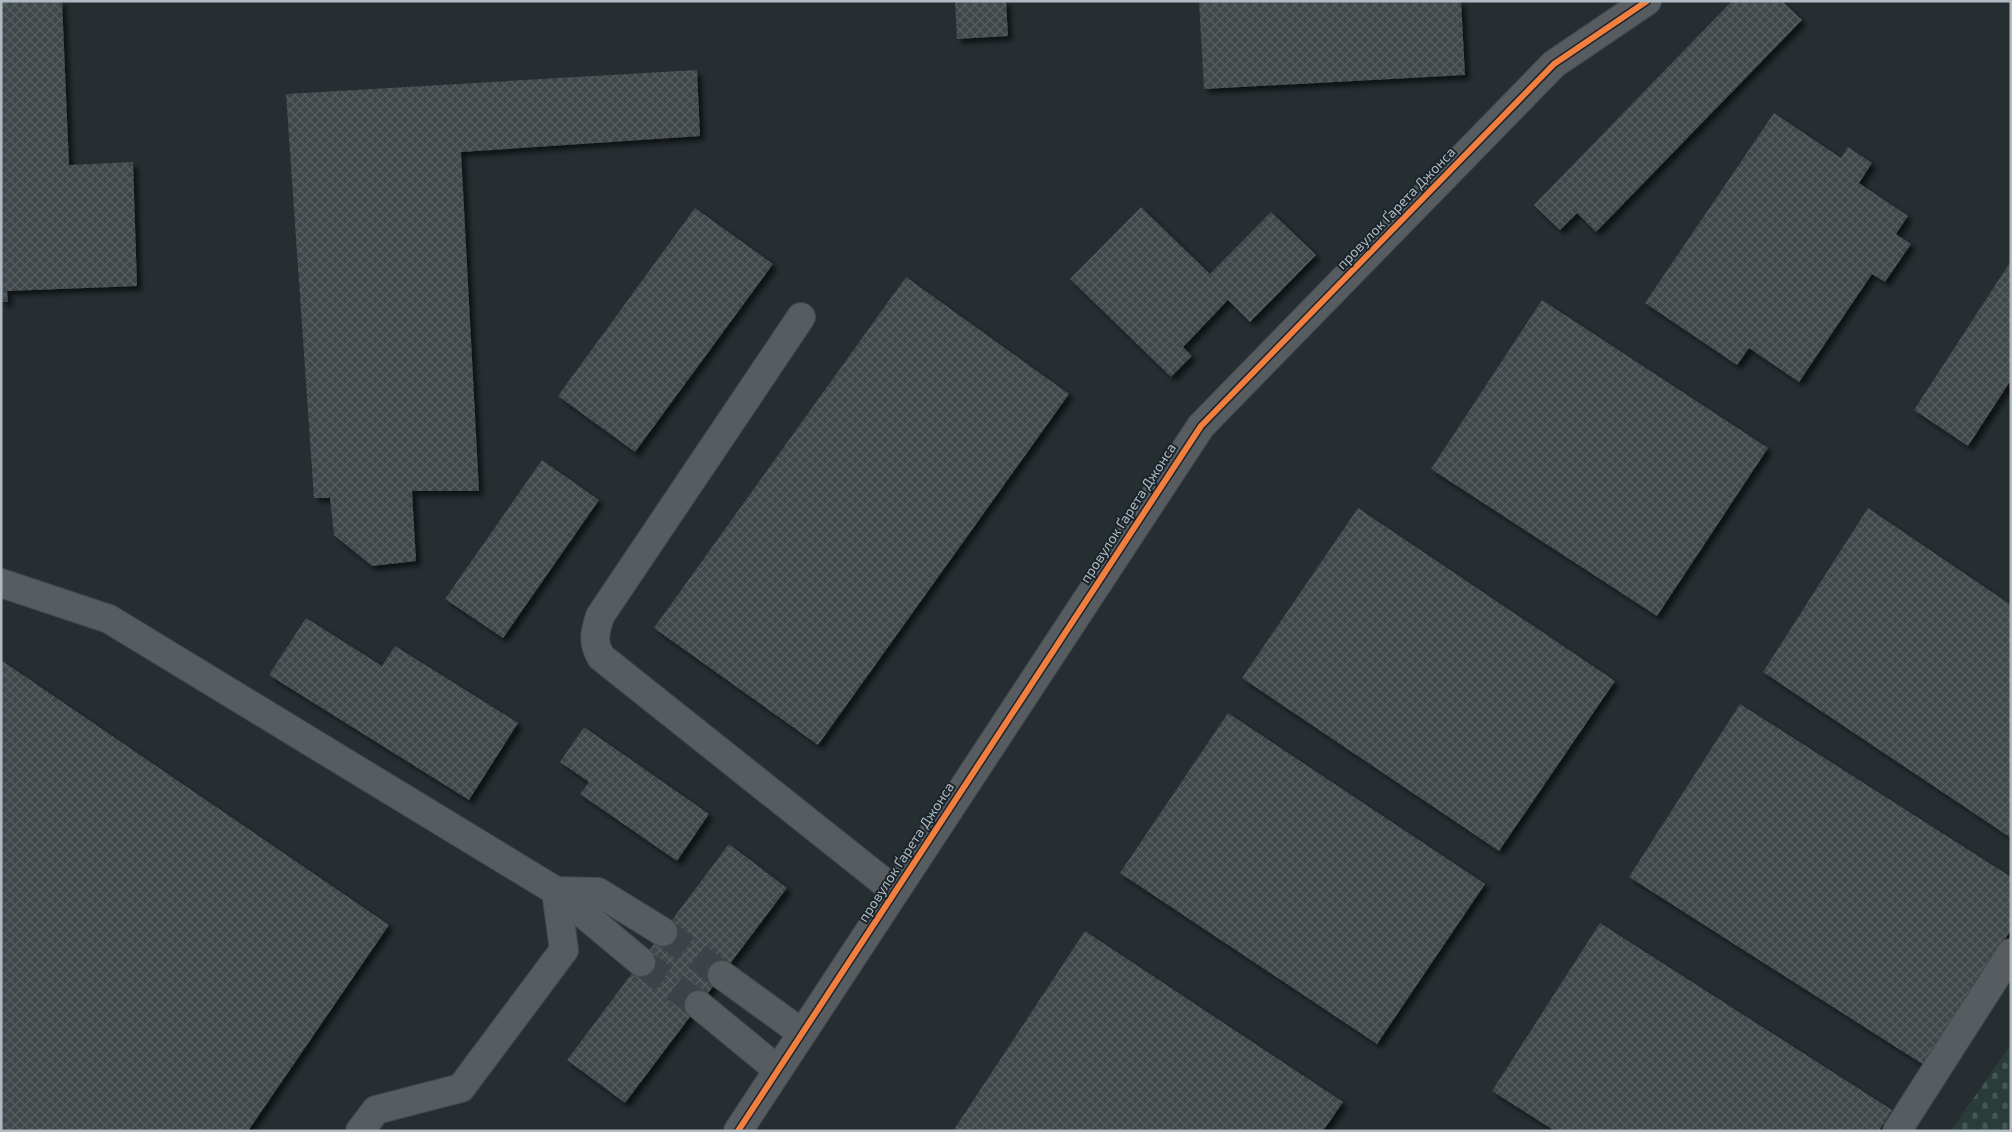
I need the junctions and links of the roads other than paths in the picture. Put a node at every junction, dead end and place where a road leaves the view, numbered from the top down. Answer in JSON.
{"nodes":[{"id":1,"x":1647,"y":1,"type":"edge"},
{"id":2,"x":802,"y":317,"type":"dead end"},
{"id":3,"x":1,"y":583,"type":"edge"},
{"id":4,"x":556,"y":890,"type":"junction"},
{"id":5,"x":895,"y":891,"type":"junction"},
{"id":6,"x":663,"y":932,"type":"tunnel mouth"},
{"id":7,"x":2011,"y":953,"type":"edge"},
{"id":8,"x":641,"y":962,"type":"tunnel mouth"},
{"id":9,"x":722,"y":975,"type":"tunnel mouth"},
{"id":10,"x":699,"y":1005,"type":"tunnel mouth"},
{"id":11,"x":802,"y":1033,"type":"junction"},
{"id":12,"x":778,"y":1070,"type":"junction"},
{"id":13,"x":360,"y":1131,"type":"edge"},
{"id":14,"x":738,"y":1131,"type":"edge"},
{"id":15,"x":1897,"y":1131,"type":"edge"}],
"edges":[{"from":1,"to":5,"type":"street","name":"провулок Ґарета Джонса"},
{"from":2,"to":5,"type":"street"},
{"from":3,"to":4,"type":"street"},
{"from":4,"to":6,"type":"street"},
{"from":4,"to":8,"type":"street"},
{"from":4,"to":13,"type":"street"},
{"from":5,"to":11,"type":"street","name":"провулок Ґарета Джонса"},
{"from":7,"to":15,"type":"street"},
{"from":9,"to":11,"type":"street"},
{"from":10,"to":12,"type":"street"},
{"from":11,"to":12,"type":"street","name":"провулок Ґарета Джонса"},
{"from":12,"to":14,"type":"street","name":"провулок Ґарета Джонса"}]}
